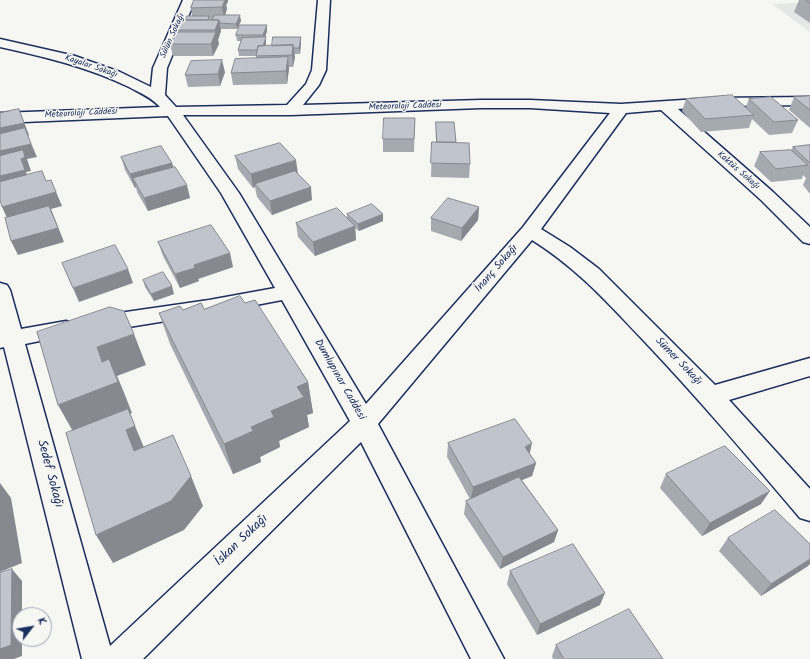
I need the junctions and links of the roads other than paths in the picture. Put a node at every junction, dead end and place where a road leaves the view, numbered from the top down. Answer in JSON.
{"nodes":[{"id":1,"x":189,"y":0,"type":"edge"},
{"id":2,"x":324,"y":0,"type":"edge"},
{"id":3,"x":0,"y":43,"type":"edge"},
{"id":4,"x":810,"y":101,"type":"edge"},
{"id":5,"x":165,"y":104,"type":"junction"},
{"id":6,"x":664,"y":105,"type":"junction"},
{"id":7,"x":621,"y":108,"type":"junction"},
{"id":8,"x":291,"y":110,"type":"junction"},
{"id":9,"x":0,"y":118,"type":"edge"},
{"id":10,"x":530,"y":231,"type":"junction"},
{"id":11,"x":810,"y":238,"type":"edge"},
{"id":12,"x":0,"y":290,"type":"edge"},
{"id":13,"x":288,"y":292,"type":"junction"},
{"id":14,"x":6,"y":339,"type":"edge"},
{"id":15,"x":810,"y":367,"type":"edge"},
{"id":16,"x":711,"y":396,"type":"junction"},
{"id":17,"x":364,"y":423,"type":"junction"},
{"id":18,"x":810,"y":509,"type":"edge"},
{"id":19,"x":98,"y":659,"type":"edge"},
{"id":20,"x":120,"y":659,"type":"edge"},
{"id":21,"x":488,"y":659,"type":"edge"}],
"edges":[{"from":1,"to":5,"type":"street","name":"Sülün Sokağı"},
{"from":2,"to":8,"type":"street"},
{"from":3,"to":5,"type":"street","name":"Kayalar Sokağı"},
{"from":4,"to":6,"type":"street","name":"Meteoroloji Caddesi"},
{"from":5,"to":8,"type":"street","name":"Meteoroloji Caddesi"},
{"from":5,"to":9,"type":"street","name":"Meteoroloji Caddesi"},
{"from":5,"to":13,"type":"street","name":"Dumlupınar Caddesi"},
{"from":6,"to":7,"type":"street","name":"Meteoroloji Caddesi"},
{"from":6,"to":11,"type":"street","name":"Kaktüs Sokağı"},
{"from":7,"to":8,"type":"street","name":"Meteoroloji Caddesi"},
{"from":7,"to":10,"type":"street","name":"İnanç Sokağı"},
{"from":10,"to":16,"type":"street","name":"Sümer Sokağı"},
{"from":10,"to":17,"type":"street","name":"İnanç Sokağı"},
{"from":12,"to":14,"type":"street","name":"Sedef Sokağı"},
{"from":13,"to":14,"type":"street"},
{"from":13,"to":17,"type":"street","name":"Dumlupınar Caddesi"},
{"from":14,"to":19,"type":"street","name":"Sedef Sokağı"},
{"from":15,"to":16,"type":"street"},
{"from":16,"to":18,"type":"street","name":"Sümer Sokağı"},
{"from":17,"to":20,"type":"street","name":"İskan Sokağı"},
{"from":17,"to":21,"type":"street","name":"Dumlupınar Caddesi"}]}
